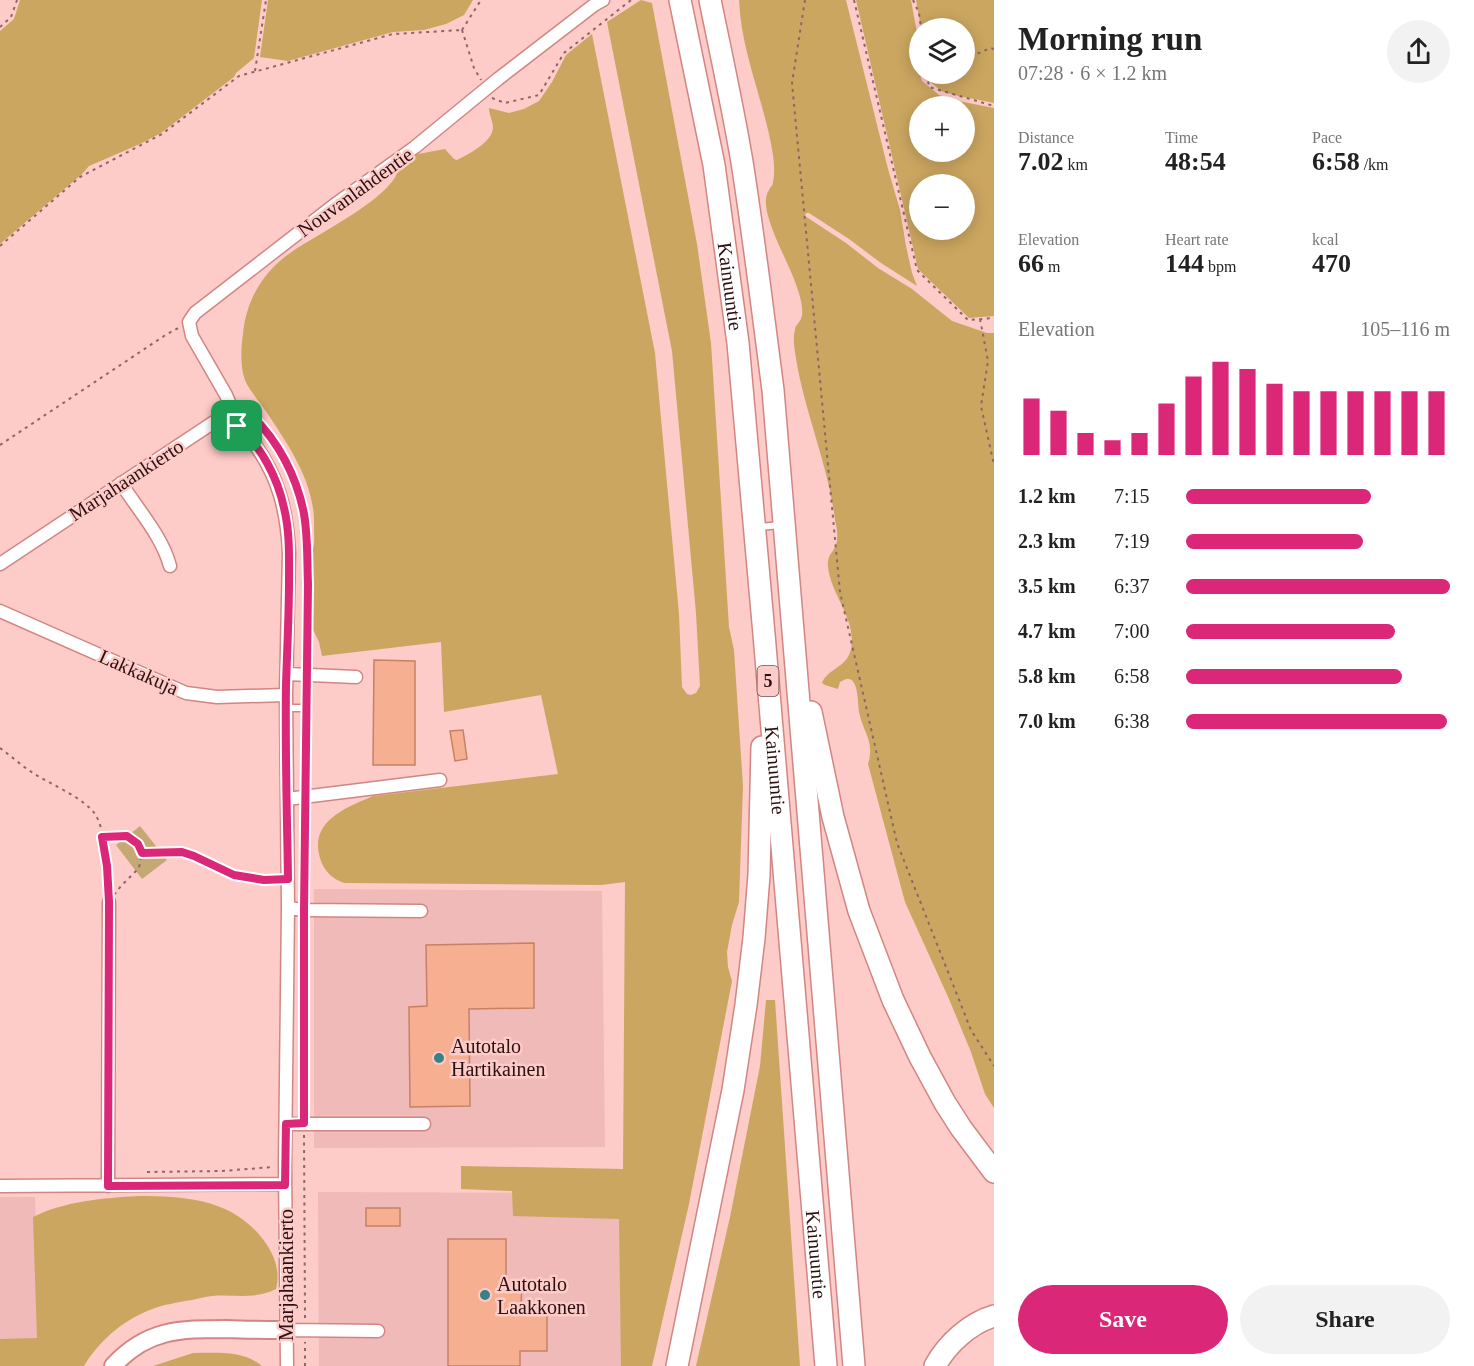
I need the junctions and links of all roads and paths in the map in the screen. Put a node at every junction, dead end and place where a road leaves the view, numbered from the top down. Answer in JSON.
{"nodes":[{"id":1,"x":17,"y":0,"type":"edge"},
{"id":2,"x":266,"y":0,"type":"edge"},
{"id":3,"x":481,"y":0,"type":"edge"},
{"id":4,"x":603,"y":0,"type":"edge"},
{"id":5,"x":680,"y":0,"type":"edge"},
{"id":6,"x":710,"y":0,"type":"edge"},
{"id":7,"x":805,"y":0,"type":"edge"},
{"id":8,"x":854,"y":0,"type":"edge"},
{"id":9,"x":914,"y":0,"type":"edge"},
{"id":10,"x":920,"y":18,"type":"edge"},
{"id":11,"x":0,"y":27,"type":"edge"},
{"id":12,"x":994,"y":49,"type":"edge"},
{"id":13,"x":975,"y":55,"type":"edge"},
{"id":14,"x":255,"y":71,"type":"junction"},
{"id":15,"x":929,"y":84,"type":"edge"},
{"id":16,"x":994,"y":106,"type":"edge"},
{"id":17,"x":0,"y":246,"type":"edge"},
{"id":18,"x":994,"y":318,"type":"edge"},
{"id":19,"x":980,"y":319,"type":"junction"},
{"id":20,"x":189,"y":322,"type":"junction"},
{"id":21,"x":227,"y":415,"type":"junction"},
{"id":22,"x":237,"y":426,"type":"junction"},
{"id":23,"x":208,"y":437,"type":"dead end"},
{"id":24,"x":0,"y":445,"type":"edge"},
{"id":25,"x":994,"y":465,"type":"edge"},
{"id":26,"x":121,"y":483,"type":"junction"},
{"id":27,"x":785,"y":525,"type":"junction"},
{"id":28,"x":755,"y":528,"type":"junction"},
{"id":29,"x":0,"y":564,"type":"edge"},
{"id":30,"x":170,"y":566,"type":"dead end"},
{"id":31,"x":0,"y":611,"type":"edge"},
{"id":32,"x":765,"y":634,"type":"junction"},
{"id":33,"x":795,"y":640,"type":"junction"},
{"id":34,"x":287,"y":674,"type":"junction"},
{"id":35,"x":306,"y":675,"type":"junction"},
{"id":36,"x":356,"y":677,"type":"dead end"},
{"id":37,"x":286,"y":702,"type":"junction"},
{"id":38,"x":306,"y":708,"type":"junction"},
{"id":39,"x":0,"y":748,"type":"edge"},
{"id":40,"x":440,"y":780,"type":"dead end"},
{"id":41,"x":305,"y":798,"type":"junction"},
{"id":42,"x":287,"y":800,"type":"junction"},
{"id":43,"x":102,"y":837,"type":"junction"},
{"id":44,"x":142,"y":853,"type":"junction"},
{"id":45,"x":288,"y":879,"type":"junction"},
{"id":46,"x":109,"y":902,"type":"junction"},
{"id":47,"x":288,"y":908,"type":"junction"},
{"id":48,"x":304,"y":910,"type":"junction"},
{"id":49,"x":421,"y":911,"type":"dead end"},
{"id":50,"x":994,"y":1066,"type":"edge"},
{"id":51,"x":304,"y":1123,"type":"junction"},
{"id":52,"x":286,"y":1124,"type":"junction"},
{"id":53,"x":424,"y":1124,"type":"dead end"},
{"id":54,"x":285,"y":1166,"type":"junction"},
{"id":55,"x":142,"y":1172,"type":"dead end"},
{"id":56,"x":994,"y":1172,"type":"edge"},
{"id":57,"x":285,"y":1185,"type":"junction"},
{"id":58,"x":0,"y":1186,"type":"edge"},
{"id":59,"x":108,"y":1186,"type":"junction"},
{"id":60,"x":994,"y":1316,"type":"edge"},
{"id":61,"x":287,"y":1330,"type":"junction"},
{"id":62,"x":305,"y":1330,"type":"junction"},
{"id":63,"x":378,"y":1331,"type":"dead end"},
{"id":64,"x":112,"y":1366,"type":"edge"},
{"id":65,"x":287,"y":1366,"type":"edge"},
{"id":66,"x":305,"y":1366,"type":"edge"},
{"id":67,"x":677,"y":1366,"type":"edge"},
{"id":68,"x":826,"y":1366,"type":"edge"},
{"id":69,"x":854,"y":1366,"type":"edge"},
{"id":70,"x":935,"y":1366,"type":"edge"}],
"edges":[{"from":1,"to":11,"type":"path"},
{"from":2,"to":14,"type":"path"},
{"from":3,"to":14,"type":"path"},
{"from":4,"to":20,"type":"street","name":"Nouvanlahdentie"},
{"from":5,"to":28,"type":"highway","name":"Kainuuntie","number":"5"},
{"from":6,"to":27,"type":"highway","name":"Kainuuntie","number":"5"},
{"from":7,"to":50,"type":"path"},
{"from":8,"to":19,"type":"path"},
{"from":9,"to":10,"type":"path"},
{"from":12,"to":13,"type":"path"},
{"from":14,"to":17,"type":"path"},
{"from":15,"to":16,"type":"path"},
{"from":18,"to":19,"type":"path"},
{"from":19,"to":25,"type":"path"},
{"from":20,"to":21,"type":"street"},
{"from":20,"to":24,"type":"path"},
{"from":21,"to":22,"type":"street","name":"Marjahaankierto"},
{"from":21,"to":26,"type":"street","name":"Marjahaankierto"},
{"from":22,"to":23,"type":"path"},
{"from":22,"to":34,"type":"street","name":"Marjahaankierto"},
{"from":22,"to":35,"type":"path"},
{"from":26,"to":29,"type":"street","name":"Marjahaankierto"},
{"from":26,"to":30,"type":"street"},
{"from":27,"to":28,"type":"lane"},
{"from":27,"to":33,"type":"highway","name":"Kainuuntie","number":"5"},
{"from":28,"to":32,"type":"highway","name":"Kainuuntie","number":"5"},
{"from":31,"to":37,"type":"street","name":"Lakkakuja"},
{"from":32,"to":67,"type":"highway"},
{"from":32,"to":68,"type":"highway","name":"Kainuuntie","number":"5"},
{"from":33,"to":56,"type":"highway"},
{"from":33,"to":69,"type":"highway","name":"Kainuuntie","number":"5"},
{"from":34,"to":35,"type":"street"},
{"from":34,"to":37,"type":"street","name":"Marjahaankierto"},
{"from":35,"to":36,"type":"street"},
{"from":35,"to":38,"type":"path"},
{"from":37,"to":38,"type":"lane"},
{"from":37,"to":42,"type":"street","name":"Marjahaankierto"},
{"from":38,"to":41,"type":"path"},
{"from":39,"to":43,"type":"path"},
{"from":40,"to":41,"type":"street"},
{"from":41,"to":42,"type":"street"},
{"from":41,"to":48,"type":"path"},
{"from":42,"to":45,"type":"street","name":"Marjahaankierto"},
{"from":43,"to":44,"type":"path"},
{"from":43,"to":46,"type":"path"},
{"from":44,"to":45,"type":"path"},
{"from":44,"to":46,"type":"path"},
{"from":45,"to":47,"type":"street","name":"Marjahaankierto"},
{"from":46,"to":59,"type":"street"},
{"from":47,"to":48,"type":"street"},
{"from":47,"to":52,"type":"street","name":"Marjahaankierto"},
{"from":48,"to":49,"type":"street"},
{"from":48,"to":51,"type":"path"},
{"from":51,"to":52,"type":"street"},
{"from":51,"to":53,"type":"street"},
{"from":51,"to":62,"type":"path"},
{"from":52,"to":54,"type":"street","name":"Marjahaankierto"},
{"from":54,"to":55,"type":"path"},
{"from":54,"to":57,"type":"street","name":"Marjahaankierto"},
{"from":57,"to":59,"type":"street","name":"Marjahaankierto"},
{"from":57,"to":61,"type":"street","name":"Marjahaankierto"},
{"from":58,"to":59,"type":"street","name":"Marjahaankierto"},
{"from":60,"to":70,"type":"highway"},
{"from":61,"to":62,"type":"street"},
{"from":61,"to":64,"type":"main road"},
{"from":61,"to":65,"type":"street","name":"Marjahaankierto"},
{"from":62,"to":63,"type":"street"},
{"from":62,"to":66,"type":"path"}]}
